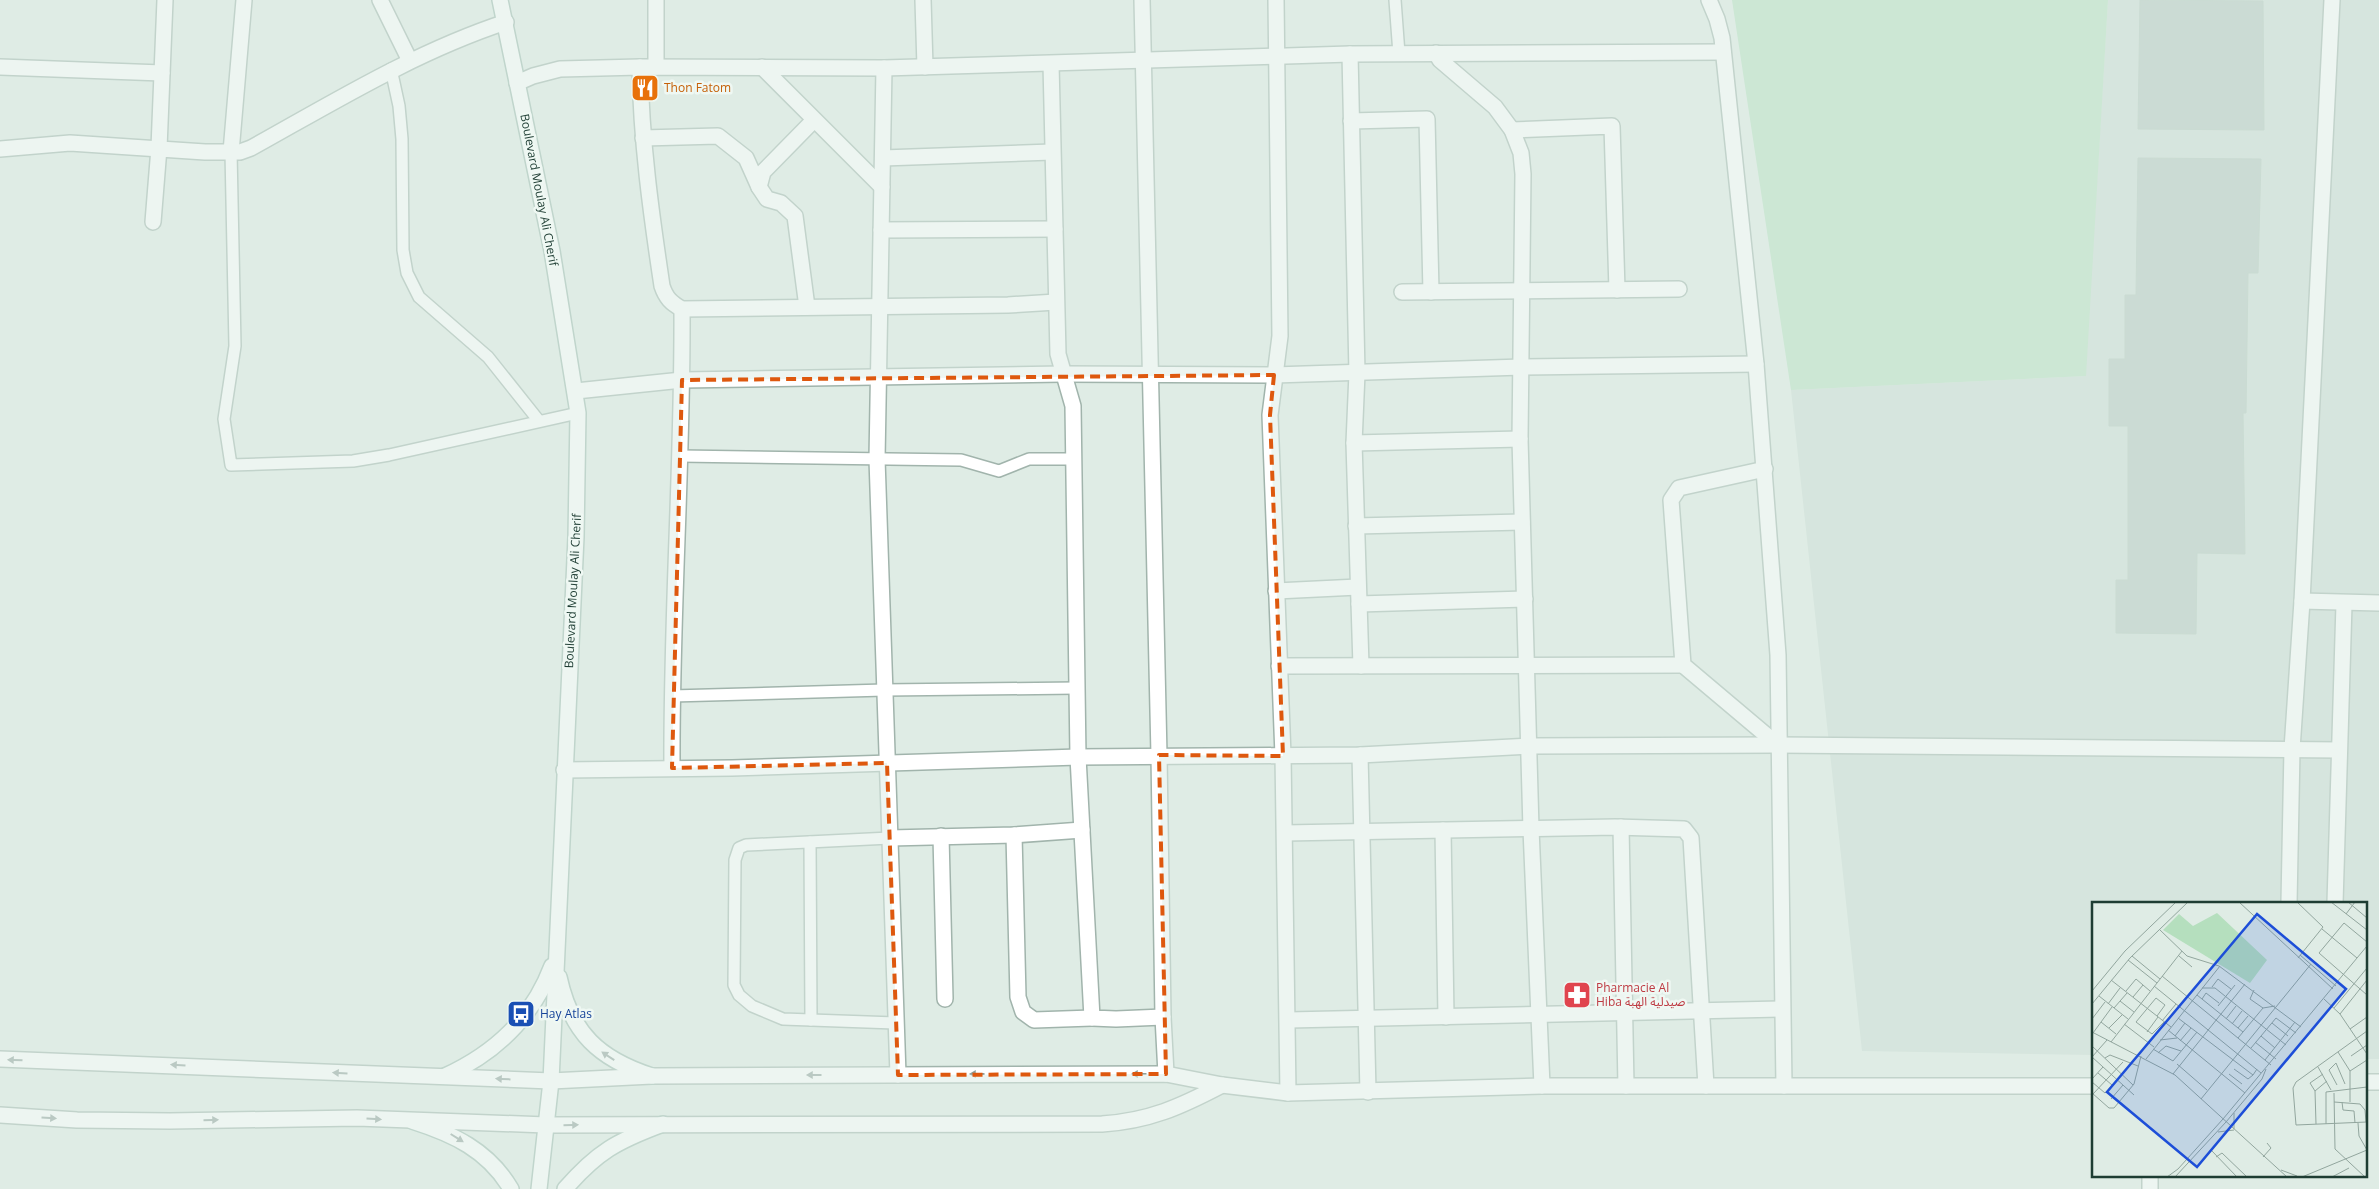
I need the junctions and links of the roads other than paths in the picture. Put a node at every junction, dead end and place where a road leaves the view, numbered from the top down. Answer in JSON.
{"nodes":[{"id":1,"x":165,"y":0,"type":"edge"},
{"id":2,"x":244,"y":0,"type":"edge"},
{"id":3,"x":380,"y":0,"type":"edge"},
{"id":4,"x":500,"y":0,"type":"edge"},
{"id":5,"x":656,"y":0,"type":"edge"},
{"id":6,"x":923,"y":0,"type":"edge"},
{"id":7,"x":1142,"y":0,"type":"edge"},
{"id":8,"x":1276,"y":0,"type":"edge"},
{"id":9,"x":1395,"y":0,"type":"edge"},
{"id":10,"x":1708,"y":0,"type":"edge"},
{"id":11,"x":2332,"y":0,"type":"edge"},
{"id":12,"x":506,"y":22,"type":"junction"},
{"id":13,"x":1723,"y":52,"type":"junction"},
{"id":14,"x":1436,"y":53,"type":"junction"},
{"id":15,"x":1350,"y":54,"type":"junction"},
{"id":16,"x":1399,"y":54,"type":"junction"},
{"id":17,"x":1278,"y":58,"type":"junction"},
{"id":18,"x":1143,"y":60,"type":"junction"},
{"id":19,"x":410,"y":61,"type":"junction"},
{"id":20,"x":1051,"y":64,"type":"junction"},
{"id":21,"x":0,"y":67,"type":"edge"},
{"id":22,"x":640,"y":67,"type":"junction"},
{"id":23,"x":656,"y":67,"type":"junction"},
{"id":24,"x":762,"y":67,"type":"junction"},
{"id":25,"x":926,"y":67,"type":"junction"},
{"id":26,"x":884,"y":68,"type":"junction"},
{"id":27,"x":391,"y":69,"type":"junction"},
{"id":28,"x":162,"y":73,"type":"junction"},
{"id":29,"x":517,"y":83,"type":"junction"},
{"id":30,"x":814,"y":120,"type":"junction"},
{"id":31,"x":1351,"y":121,"type":"junction"},
{"id":32,"x":1512,"y":130,"type":"junction"},
{"id":33,"x":643,"y":138,"type":"junction"},
{"id":34,"x":158,"y":148,"type":"junction"},
{"id":35,"x":0,"y":149,"type":"edge"},
{"id":36,"x":231,"y":152,"type":"junction"},
{"id":37,"x":1052,"y":152,"type":"junction"},
{"id":38,"x":883,"y":158,"type":"junction"},
{"id":39,"x":759,"y":187,"type":"junction"},
{"id":40,"x":882,"y":187,"type":"junction"},
{"id":41,"x":153,"y":222,"type":"dead end"},
{"id":42,"x":1055,"y":229,"type":"junction"},
{"id":43,"x":881,"y":230,"type":"junction"},
{"id":44,"x":1679,"y":289,"type":"dead end"},
{"id":45,"x":1617,"y":290,"type":"junction"},
{"id":46,"x":1523,"y":291,"type":"junction"},
{"id":47,"x":1402,"y":292,"type":"dead end"},
{"id":48,"x":1431,"y":292,"type":"junction"},
{"id":49,"x":1056,"y":302,"type":"junction"},
{"id":50,"x":807,"y":307,"type":"junction"},
{"id":51,"x":879,"y":307,"type":"junction"},
{"id":52,"x":682,"y":309,"type":"junction"},
{"id":53,"x":1756,"y":364,"type":"junction"},
{"id":54,"x":1522,"y":367,"type":"junction"},
{"id":55,"x":1356,"y":373,"type":"junction"},
{"id":56,"x":1064,"y":374,"type":"junction"},
{"id":57,"x":1150,"y":375,"type":"junction"},
{"id":58,"x":1274,"y":375,"type":"junction"},
{"id":59,"x":878,"y":377,"type":"junction"},
{"id":60,"x":682,"y":380,"type":"junction"},
{"id":61,"x":576,"y":391,"type":"junction"},
{"id":62,"x":578,"y":413,"type":"junction"},
{"id":63,"x":539,"y":421,"type":"junction"},
{"id":64,"x":1520,"y":439,"type":"junction"},
{"id":65,"x":1354,"y":443,"type":"junction"},
{"id":66,"x":680,"y":456,"type":"junction"},
{"id":67,"x":877,"y":459,"type":"junction"},
{"id":68,"x":1073,"y":459,"type":"junction"},
{"id":69,"x":1765,"y":469,"type":"junction"},
{"id":70,"x":1522,"y":522,"type":"junction"},
{"id":71,"x":1356,"y":526,"type":"junction"},
{"id":72,"x":1358,"y":587,"type":"junction"},
{"id":73,"x":1276,"y":591,"type":"junction"},
{"id":74,"x":1525,"y":599,"type":"junction"},
{"id":75,"x":2302,"y":601,"type":"junction"},
{"id":76,"x":2379,"y":603,"type":"edge"},
{"id":77,"x":1359,"y":604,"type":"junction"},
{"id":78,"x":2344,"y":604,"type":"junction"},
{"id":79,"x":1527,"y":665,"type":"junction"},
{"id":80,"x":1683,"y":665,"type":"junction"},
{"id":81,"x":1279,"y":666,"type":"junction"},
{"id":82,"x":1361,"y":666,"type":"junction"},
{"id":83,"x":1077,"y":688,"type":"junction"},
{"id":84,"x":884,"y":690,"type":"junction"},
{"id":85,"x":672,"y":696,"type":"junction"},
{"id":86,"x":1778,"y":744,"type":"junction"},
{"id":87,"x":1530,"y":746,"type":"junction"},
{"id":88,"x":2292,"y":749,"type":"junction"},
{"id":89,"x":2339,"y":750,"type":"junction"},
{"id":90,"x":1159,"y":755,"type":"junction"},
{"id":91,"x":1360,"y":755,"type":"junction"},
{"id":92,"x":1283,"y":756,"type":"junction"},
{"id":93,"x":1078,"y":757,"type":"junction"},
{"id":94,"x":887,"y":763,"type":"junction"},
{"id":95,"x":672,"y":768,"type":"junction"},
{"id":96,"x":564,"y":770,"type":"junction"},
{"id":97,"x":1621,"y":827,"type":"junction"},
{"id":98,"x":1531,"y":829,"type":"junction"},
{"id":99,"x":1082,"y":830,"type":"junction"},
{"id":100,"x":1443,"y":830,"type":"junction"},
{"id":101,"x":1362,"y":832,"type":"junction"},
{"id":102,"x":1285,"y":833,"type":"junction"},
{"id":103,"x":1014,"y":835,"type":"junction"},
{"id":104,"x":941,"y":836,"type":"junction"},
{"id":105,"x":890,"y":838,"type":"junction"},
{"id":106,"x":810,"y":842,"type":"junction"},
{"id":107,"x":2289,"y":902,"type":"edge"},
{"id":108,"x":2335,"y":902,"type":"edge"},
{"id":109,"x":556,"y":956,"type":"junction"},
{"id":110,"x":945,"y":1000,"type":"dead end"},
{"id":111,"x":1782,"y":1009,"type":"junction"},
{"id":112,"x":1703,"y":1011,"type":"junction"},
{"id":113,"x":1624,"y":1013,"type":"junction"},
{"id":114,"x":1539,"y":1015,"type":"junction"},
{"id":115,"x":1163,"y":1017,"type":"junction"},
{"id":116,"x":1446,"y":1017,"type":"junction"},
{"id":117,"x":1092,"y":1018,"type":"junction"},
{"id":118,"x":1366,"y":1019,"type":"junction"},
{"id":119,"x":811,"y":1020,"type":"junction"},
{"id":120,"x":1289,"y":1020,"type":"junction"},
{"id":121,"x":895,"y":1023,"type":"junction"},
{"id":122,"x":0,"y":1059,"type":"edge"},
{"id":123,"x":1166,"y":1074,"type":"junction"},
{"id":124,"x":898,"y":1075,"type":"junction"},
{"id":125,"x":445,"y":1076,"type":"junction"},
{"id":126,"x":652,"y":1076,"type":"junction"},
{"id":127,"x":551,"y":1081,"type":"junction"},
{"id":128,"x":2366,"y":1082,"type":"edge"},
{"id":129,"x":2379,"y":1082,"type":"edge"},
{"id":130,"x":1222,"y":1085,"type":"junction"},
{"id":131,"x":1542,"y":1086,"type":"junction"},
{"id":132,"x":1626,"y":1086,"type":"junction"},
{"id":133,"x":1706,"y":1086,"type":"junction"},
{"id":134,"x":1784,"y":1086,"type":"junction"},
{"id":135,"x":2092,"y":1086,"type":"edge"},
{"id":136,"x":1368,"y":1092,"type":"junction"},
{"id":137,"x":1288,"y":1093,"type":"junction"},
{"id":138,"x":0,"y":1115,"type":"edge"},
{"id":139,"x":412,"y":1121,"type":"junction"},
{"id":140,"x":663,"y":1124,"type":"junction"},
{"id":141,"x":546,"y":1125,"type":"junction"},
{"id":142,"x":2150,"y":1176,"type":"edge"},
{"id":143,"x":511,"y":1189,"type":"edge"},
{"id":144,"x":539,"y":1189,"type":"edge"},
{"id":145,"x":565,"y":1189,"type":"edge"},
{"id":146,"x":2150,"y":1189,"type":"edge"}],
"edges":[{"from":1,"to":28,"type":"street"},
{"from":2,"to":36,"type":"street"},
{"from":3,"to":19,"type":"street"},
{"from":4,"to":12,"type":"street","name":"Boulevard Moulay Ali Cherif"},
{"from":5,"to":23,"type":"street"},
{"from":6,"to":25,"type":"street"},
{"from":7,"to":18,"type":"street"},
{"from":8,"to":17,"type":"street"},
{"from":9,"to":16,"type":"lane"},
{"from":10,"to":13,"type":"street"},
{"from":11,"to":75,"type":"street"},
{"from":12,"to":19,"type":"street"},
{"from":12,"to":29,"type":"street","name":"Boulevard Moulay Ali Cherif"},
{"from":13,"to":14,"type":"street"},
{"from":13,"to":53,"type":"street"},
{"from":14,"to":16,"type":"street"},
{"from":14,"to":32,"type":"street"},
{"from":15,"to":16,"type":"street"},
{"from":15,"to":17,"type":"street"},
{"from":15,"to":31,"type":"street"},
{"from":17,"to":18,"type":"street"},
{"from":17,"to":58,"type":"street"},
{"from":18,"to":20,"type":"street"},
{"from":18,"to":57,"type":"street"},
{"from":19,"to":27,"type":"street"},
{"from":20,"to":25,"type":"street"},
{"from":20,"to":37,"type":"street"},
{"from":21,"to":28,"type":"street"},
{"from":22,"to":23,"type":"street"},
{"from":22,"to":29,"type":"street"},
{"from":22,"to":33,"type":"street"},
{"from":23,"to":24,"type":"street"},
{"from":24,"to":26,"type":"street"},
{"from":24,"to":30,"type":"street"},
{"from":25,"to":26,"type":"street"},
{"from":26,"to":38,"type":"street"},
{"from":27,"to":36,"type":"street"},
{"from":27,"to":63,"type":"lane"},
{"from":28,"to":34,"type":"street"},
{"from":29,"to":61,"type":"street","name":"Boulevard Moulay Ali Cherif"},
{"from":30,"to":39,"type":"street"},
{"from":30,"to":40,"type":"street"},
{"from":31,"to":48,"type":"street"},
{"from":31,"to":55,"type":"street"},
{"from":32,"to":45,"type":"street"},
{"from":32,"to":46,"type":"street"},
{"from":33,"to":39,"type":"street"},
{"from":33,"to":52,"type":"street"},
{"from":34,"to":35,"type":"street"},
{"from":34,"to":36,"type":"street"},
{"from":34,"to":41,"type":"street"},
{"from":36,"to":63,"type":"lane"},
{"from":37,"to":38,"type":"street"},
{"from":37,"to":42,"type":"street"},
{"from":38,"to":40,"type":"street"},
{"from":39,"to":50,"type":"street"},
{"from":40,"to":43,"type":"street"},
{"from":42,"to":43,"type":"street"},
{"from":42,"to":49,"type":"street"},
{"from":43,"to":51,"type":"street"},
{"from":44,"to":45,"type":"street"},
{"from":45,"to":46,"type":"street"},
{"from":46,"to":48,"type":"street"},
{"from":46,"to":54,"type":"street"},
{"from":47,"to":48,"type":"street"},
{"from":49,"to":51,"type":"street"},
{"from":49,"to":56,"type":"street"},
{"from":50,"to":51,"type":"street"},
{"from":50,"to":52,"type":"street"},
{"from":51,"to":59,"type":"street"},
{"from":52,"to":60,"type":"street"},
{"from":53,"to":54,"type":"street"},
{"from":53,"to":69,"type":"street"},
{"from":54,"to":55,"type":"street"},
{"from":54,"to":64,"type":"street"},
{"from":55,"to":58,"type":"street"},
{"from":55,"to":65,"type":"street"},
{"from":56,"to":57,"type":"street"},
{"from":56,"to":59,"type":"street"},
{"from":56,"to":68,"type":"street"},
{"from":57,"to":58,"type":"street"},
{"from":57,"to":90,"type":"street"},
{"from":58,"to":73,"type":"street"},
{"from":59,"to":60,"type":"street"},
{"from":59,"to":67,"type":"street"},
{"from":60,"to":61,"type":"street"},
{"from":60,"to":66,"type":"street"},
{"from":61,"to":62,"type":"street","name":"Boulevard Moulay Ali Cherif"},
{"from":62,"to":63,"type":"lane"},
{"from":62,"to":96,"type":"street","name":"Boulevard Moulay Ali Cherif"},
{"from":64,"to":65,"type":"street"},
{"from":64,"to":70,"type":"street"},
{"from":65,"to":71,"type":"street"},
{"from":66,"to":67,"type":"lane"},
{"from":66,"to":85,"type":"street"},
{"from":67,"to":68,"type":"lane"},
{"from":67,"to":84,"type":"street"},
{"from":68,"to":83,"type":"street"},
{"from":69,"to":80,"type":"street"},
{"from":69,"to":86,"type":"street"},
{"from":70,"to":71,"type":"street"},
{"from":70,"to":74,"type":"street"},
{"from":71,"to":72,"type":"street"},
{"from":72,"to":73,"type":"street"},
{"from":72,"to":77,"type":"street"},
{"from":73,"to":81,"type":"street"},
{"from":74,"to":77,"type":"street"},
{"from":74,"to":79,"type":"street"},
{"from":75,"to":78,"type":"street"},
{"from":75,"to":88,"type":"street"},
{"from":76,"to":78,"type":"street"},
{"from":77,"to":82,"type":"street"},
{"from":78,"to":89,"type":"street"},
{"from":79,"to":80,"type":"street"},
{"from":79,"to":82,"type":"street"},
{"from":79,"to":87,"type":"street"},
{"from":80,"to":86,"type":"street"},
{"from":81,"to":82,"type":"street"},
{"from":81,"to":92,"type":"street"},
{"from":83,"to":84,"type":"lane"},
{"from":83,"to":93,"type":"street"},
{"from":84,"to":85,"type":"lane"},
{"from":84,"to":94,"type":"street"},
{"from":85,"to":95,"type":"street"},
{"from":86,"to":87,"type":"street"},
{"from":86,"to":88,"type":"street"},
{"from":86,"to":111,"type":"street"},
{"from":87,"to":91,"type":"street"},
{"from":87,"to":98,"type":"street"},
{"from":88,"to":89,"type":"street"},
{"from":88,"to":107,"type":"street"},
{"from":89,"to":108,"type":"street"},
{"from":90,"to":92,"type":"street"},
{"from":90,"to":93,"type":"street"},
{"from":90,"to":115,"type":"street"},
{"from":91,"to":92,"type":"street"},
{"from":91,"to":101,"type":"street"},
{"from":92,"to":102,"type":"street"},
{"from":93,"to":94,"type":"street"},
{"from":93,"to":99,"type":"street"},
{"from":94,"to":95,"type":"street"},
{"from":94,"to":105,"type":"street"},
{"from":95,"to":96,"type":"street"},
{"from":96,"to":109,"type":"street","name":"Boulevard Moulay Ali Cherif"},
{"from":97,"to":98,"type":"street"},
{"from":97,"to":112,"type":"street"},
{"from":97,"to":113,"type":"street"},
{"from":98,"to":100,"type":"street"},
{"from":98,"to":114,"type":"street"},
{"from":99,"to":103,"type":"street"},
{"from":99,"to":117,"type":"street"},
{"from":100,"to":101,"type":"street"},
{"from":100,"to":116,"type":"street"},
{"from":101,"to":102,"type":"street"},
{"from":101,"to":118,"type":"street"},
{"from":102,"to":120,"type":"street"},
{"from":103,"to":104,"type":"street"},
{"from":103,"to":117,"type":"street"},
{"from":104,"to":105,"type":"street"},
{"from":104,"to":110,"type":"street"},
{"from":105,"to":106,"type":"lane"},
{"from":105,"to":121,"type":"street"},
{"from":106,"to":119,"type":"lane"},
{"from":106,"to":119,"type":"lane"},
{"from":109,"to":125,"type":"street"},
{"from":126,"to":109,"type":"street","one_way":true},
{"from":109,"to":127,"type":"street","name":"Boulevard Moulay Ali Cherif"},
{"from":111,"to":112,"type":"street"},
{"from":111,"to":134,"type":"street"},
{"from":112,"to":113,"type":"street"},
{"from":112,"to":133,"type":"street"},
{"from":113,"to":114,"type":"street"},
{"from":113,"to":132,"type":"street"},
{"from":114,"to":116,"type":"street"},
{"from":114,"to":131,"type":"street"},
{"from":115,"to":117,"type":"street"},
{"from":115,"to":123,"type":"street"},
{"from":116,"to":118,"type":"street"},
{"from":118,"to":120,"type":"street"},
{"from":118,"to":136,"type":"street"},
{"from":119,"to":121,"type":"lane"},
{"from":120,"to":137,"type":"street"},
{"from":121,"to":124,"type":"street"},
{"from":125,"to":122,"type":"street","one_way":true},
{"from":123,"to":124,"type":"street","one_way":true},
{"from":123,"to":130,"type":"street"},
{"from":124,"to":126,"type":"street","one_way":true},
{"from":127,"to":125,"type":"street","one_way":true},
{"from":126,"to":127,"type":"street"},
{"from":127,"to":141,"type":"street","name":"Boulevard Moulay Ali Cherif"},
{"from":128,"to":129,"type":"street"},
{"from":130,"to":137,"type":"street"},
{"from":130,"to":140,"type":"street"},
{"from":131,"to":132,"type":"street"},
{"from":131,"to":136,"type":"street"},
{"from":132,"to":133,"type":"street"},
{"from":133,"to":134,"type":"street"},
{"from":134,"to":135,"type":"street"},
{"from":136,"to":137,"type":"street"},
{"from":138,"to":139,"type":"street","one_way":true},
{"from":139,"to":141,"type":"street"},
{"from":139,"to":143,"type":"street","one_way":true},
{"from":141,"to":140,"type":"street","one_way":true},
{"from":140,"to":145,"type":"street"},
{"from":141,"to":144,"type":"street","name":"Boulevard Moulay Ali Cherif"},
{"from":142,"to":146,"type":"street"}]}
